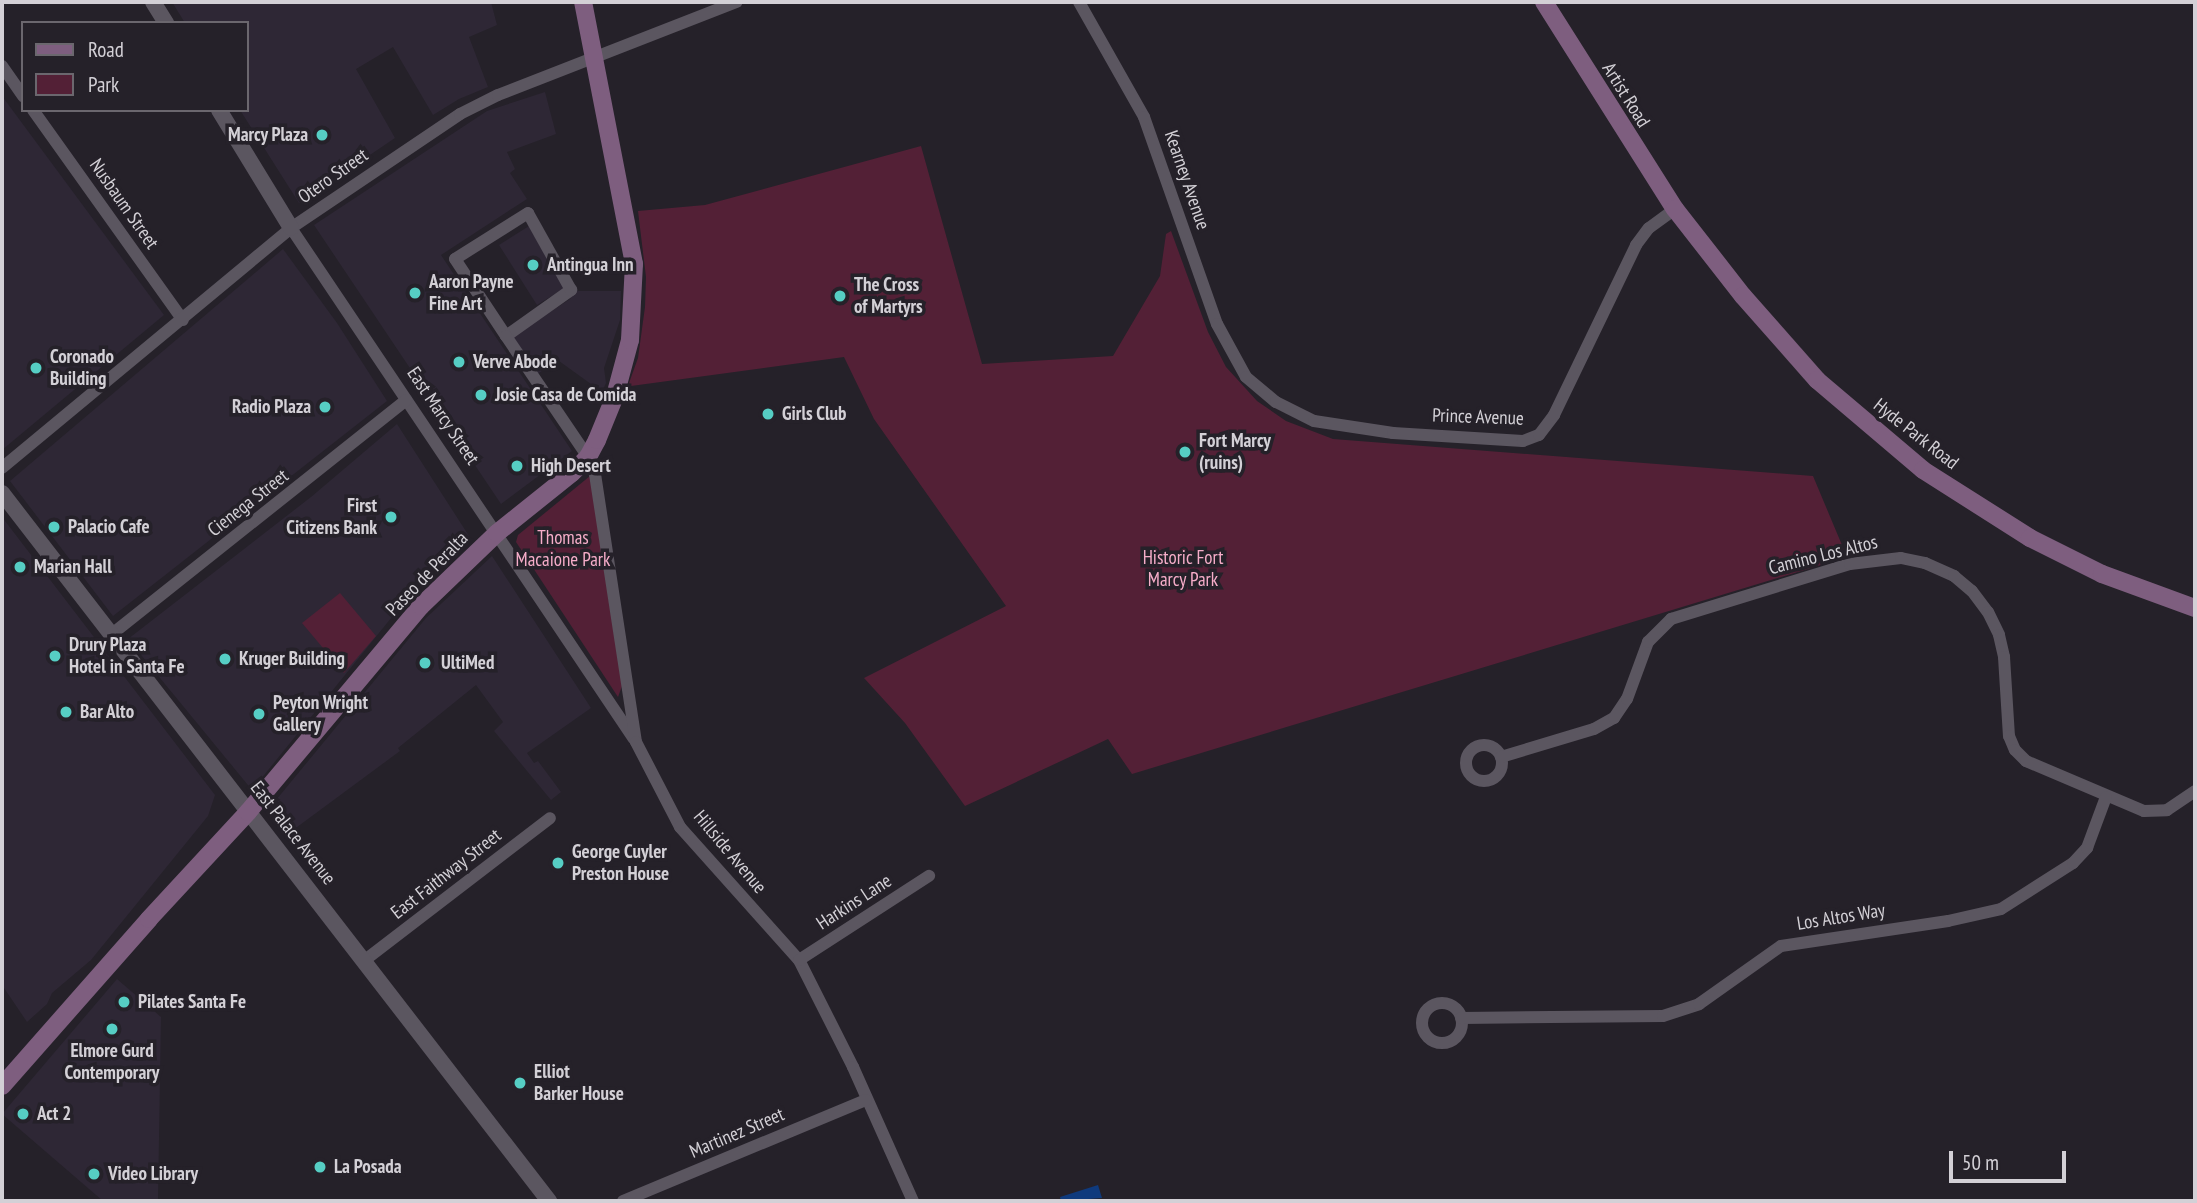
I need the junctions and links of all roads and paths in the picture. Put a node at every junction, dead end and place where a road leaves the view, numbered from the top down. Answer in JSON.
{"nodes":[{"id":1,"x":153,"y":2,"type":"edge"},
{"id":2,"x":583,"y":2,"type":"edge"},
{"id":3,"x":737,"y":2,"type":"edge"},
{"id":4,"x":1079,"y":2,"type":"edge"},
{"id":5,"x":1544,"y":2,"type":"edge"},
{"id":6,"x":165,"y":21,"type":"edge"},
{"id":7,"x":596,"y":59,"type":"junction"},
{"id":8,"x":2,"y":66,"type":"edge"},
{"id":9,"x":21,"y":93,"type":"edge"},
{"id":10,"x":34,"y":112,"type":"edge"},
{"id":11,"x":220,"y":112,"type":"edge"},
{"id":12,"x":1675,"y":209,"type":"junction"},
{"id":13,"x":291,"y":228,"type":"junction"},
{"id":14,"x":183,"y":320,"type":"junction"},
{"id":15,"x":506,"y":336,"type":"junction"},
{"id":16,"x":1246,"y":377,"type":"joint"},
{"id":17,"x":406,"y":400,"type":"junction"},
{"id":18,"x":587,"y":457,"type":"junction"},
{"id":19,"x":2,"y":468,"type":"edge"},
{"id":20,"x":2,"y":492,"type":"edge"},
{"id":21,"x":497,"y":533,"type":"junction"},
{"id":22,"x":2195,"y":608,"type":"edge"},
{"id":23,"x":112,"y":634,"type":"junction"},
{"id":24,"x":636,"y":742,"type":"junction"},
{"id":25,"x":1501,"y":757,"type":"dead end"},
{"id":26,"x":2195,"y":791,"type":"edge"},
{"id":27,"x":2106,"y":797,"type":"junction"},
{"id":28,"x":248,"y":812,"type":"junction"},
{"id":29,"x":550,"y":818,"type":"dead end"},
{"id":30,"x":929,"y":876,"type":"dead end"},
{"id":31,"x":365,"y":960,"type":"junction"},
{"id":32,"x":799,"y":960,"type":"junction"},
{"id":33,"x":1461,"y":1018,"type":"dead end"},
{"id":34,"x":2,"y":1086,"type":"edge"},
{"id":35,"x":866,"y":1100,"type":"junction"},
{"id":36,"x":549,"y":1201,"type":"edge"},
{"id":37,"x":623,"y":1201,"type":"edge"},
{"id":38,"x":913,"y":1201,"type":"edge"}],
"edges":[{"from":1,"to":6,"type":"street"},
{"from":2,"to":7,"type":"main road","name":"Paseo de Peralta"},
{"from":3,"to":7,"type":"street","name":"Otero Street"},
{"from":4,"to":16,"type":"street","name":"Kearney Avenue"},
{"from":5,"to":12,"type":"main road","name":"Artist Road"},
{"from":7,"to":13,"type":"street","name":"Otero Street"},
{"from":7,"to":18,"type":"main road","name":"Paseo de Peralta"},
{"from":8,"to":9,"type":"street"},
{"from":10,"to":14,"type":"street","name":"Nusbaum Street"},
{"from":11,"to":13,"type":"street","name":"East Marcy Street"},
{"from":12,"to":16,"type":"street","name":"Prince Avenue"},
{"from":12,"to":22,"type":"main road","name":"Hyde Park Road"},
{"from":13,"to":14,"type":"street","name":"Otero Street"},
{"from":13,"to":17,"type":"street","name":"East Marcy Street"},
{"from":14,"to":19,"type":"street","name":"Otero Street"},
{"from":15,"to":15,"type":"street","name":"Hillside Avenue"},
{"from":15,"to":18,"type":"street","name":"Hillside Avenue"},
{"from":17,"to":21,"type":"street","name":"East Marcy Street"},
{"from":17,"to":23,"type":"street","name":"Cienega Street"},
{"from":18,"to":21,"type":"main road","name":"Paseo de Peralta"},
{"from":18,"to":24,"type":"street","name":"Hillside Avenue"},
{"from":20,"to":23,"type":"street","name":"East Palace Avenue"},
{"from":21,"to":24,"type":"street","name":"East Marcy Street"},
{"from":21,"to":28,"type":"main road","name":"Paseo de Peralta"},
{"from":23,"to":28,"type":"street","name":"East Palace Avenue"},
{"from":24,"to":32,"type":"street","name":"Hillside Avenue"},
{"from":25,"to":27,"type":"street","name":"Camino Los Altos"},
{"from":26,"to":27,"type":"street","name":"Camino Los Altos"},
{"from":27,"to":33,"type":"street","name":"Los Altos Way"},
{"from":28,"to":31,"type":"street","name":"East Palace Avenue"},
{"from":28,"to":34,"type":"main road","name":"Paseo de Peralta"},
{"from":29,"to":31,"type":"street","name":"East Faithway Street"},
{"from":30,"to":32,"type":"street","name":"Harkins Lane"},
{"from":31,"to":36,"type":"street","name":"East Palace Avenue"},
{"from":32,"to":35,"type":"street","name":"Hillside Avenue"},
{"from":35,"to":37,"type":"street","name":"Martinez Street"},
{"from":35,"to":38,"type":"street","name":"Hillside Avenue"}]}
